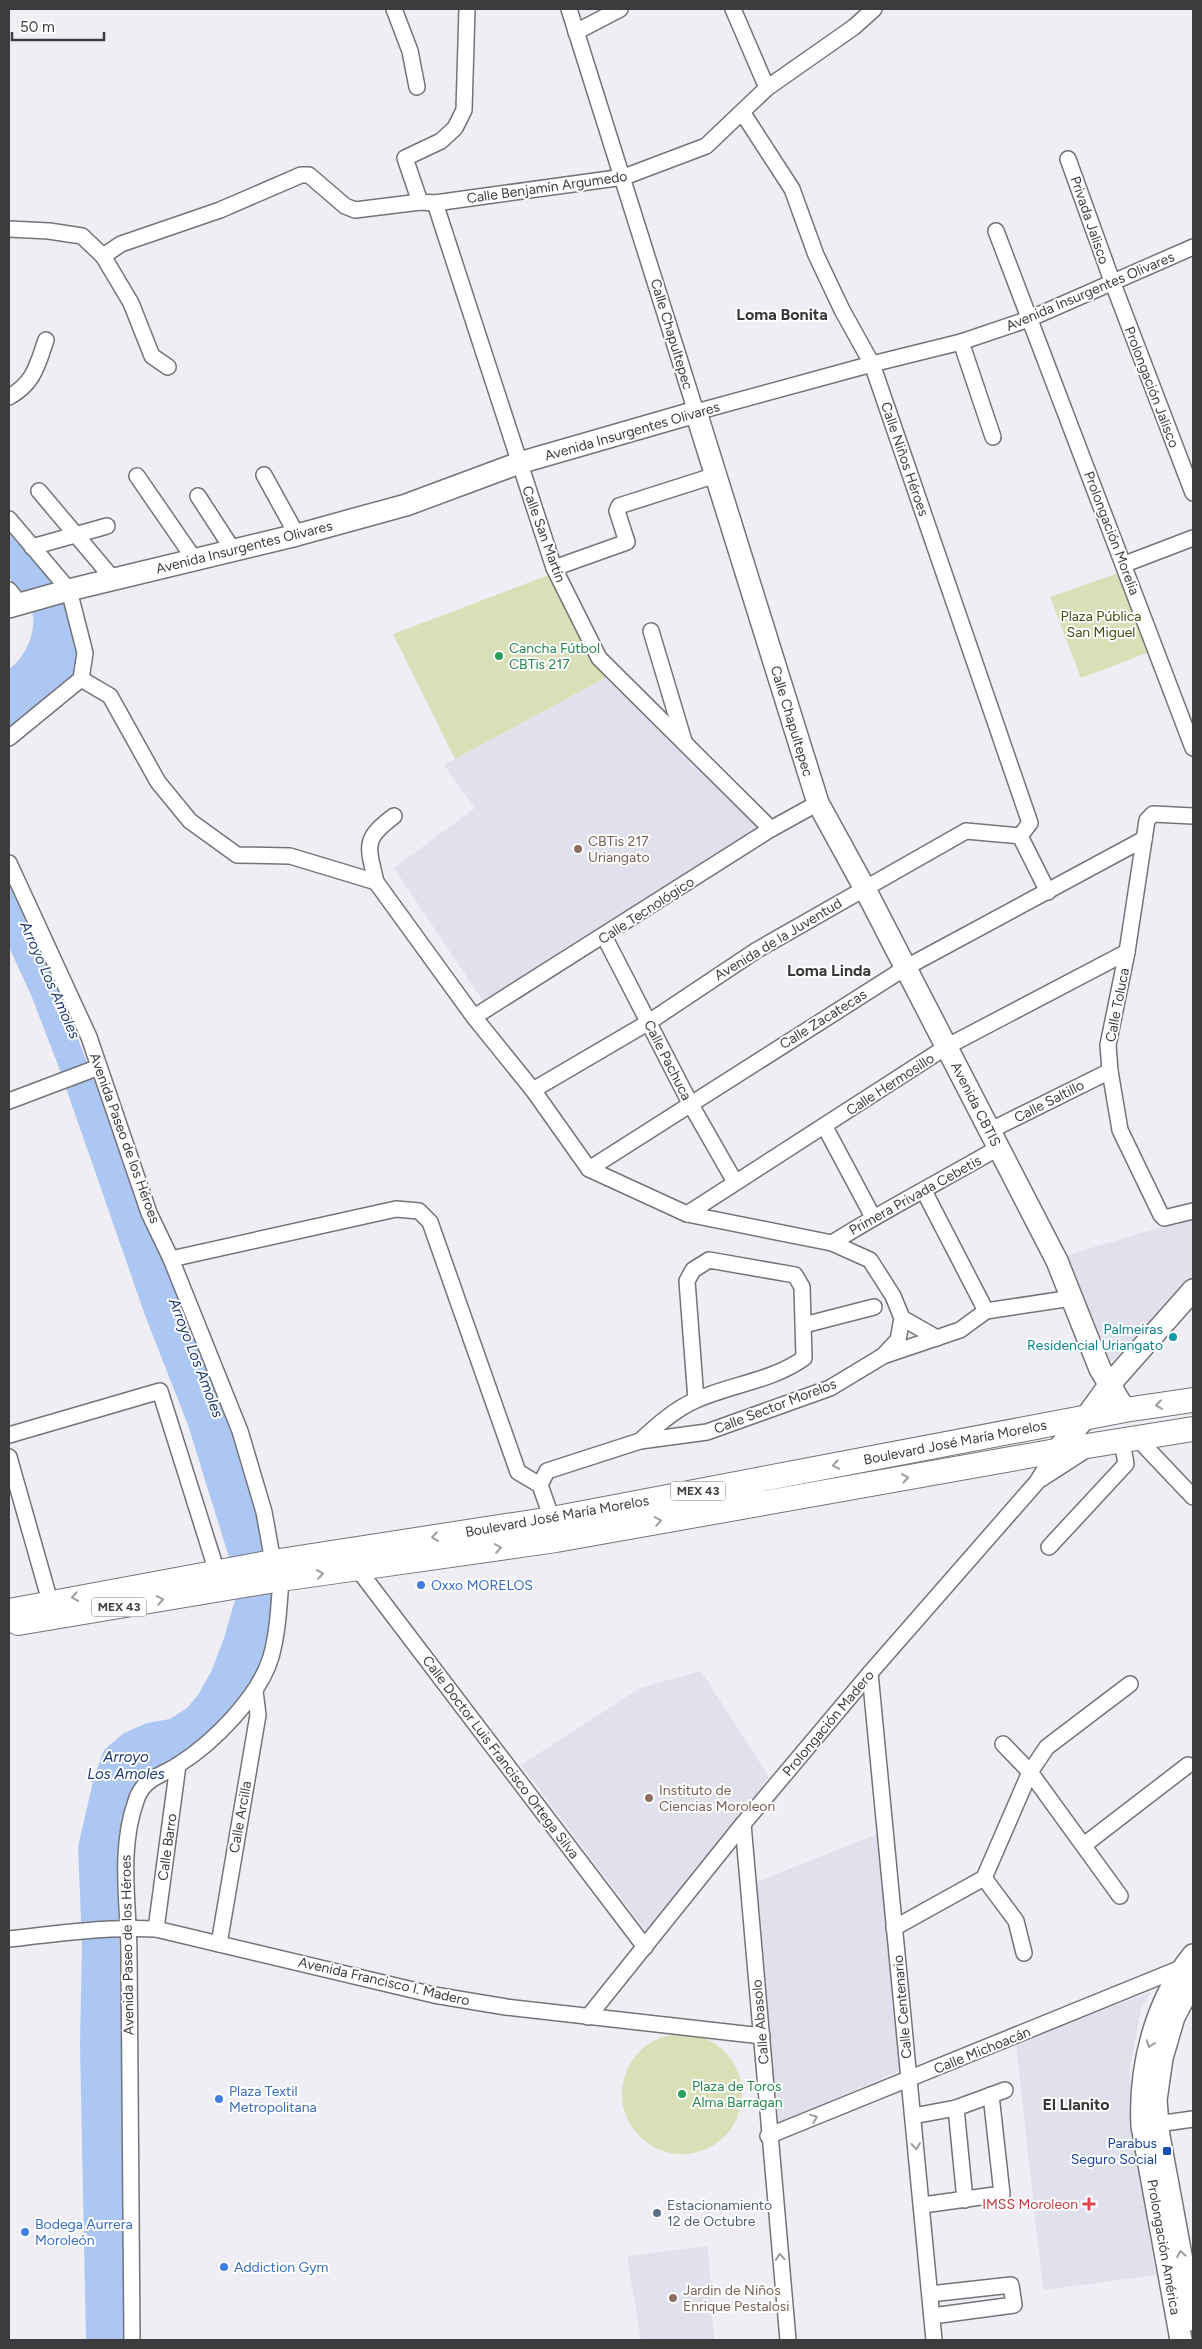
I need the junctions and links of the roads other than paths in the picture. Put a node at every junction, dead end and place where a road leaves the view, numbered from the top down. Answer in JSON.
{"nodes":[{"id":1,"x":394,"y":9,"type":"edge"},
{"id":2,"x":467,"y":9,"type":"edge"},
{"id":3,"x":569,"y":9,"type":"edge"},
{"id":4,"x":620,"y":9,"type":"edge"},
{"id":5,"x":733,"y":9,"type":"edge"},
{"id":6,"x":874,"y":9,"type":"edge"},
{"id":7,"x":576,"y":32,"type":"junction"},
{"id":8,"x":417,"y":87,"type":"dead end"},
{"id":9,"x":767,"y":88,"type":"junction"},
{"id":10,"x":742,"y":112,"type":"junction"},
{"id":11,"x":1068,"y":159,"type":"dead end"},
{"id":12,"x":624,"y":177,"type":"junction"},
{"id":13,"x":428,"y":202,"type":"junction"},
{"id":14,"x":9,"y":229,"type":"edge"},
{"id":15,"x":996,"y":231,"type":"dead end"},
{"id":16,"x":1193,"y":247,"type":"edge"},
{"id":17,"x":103,"y":256,"type":"junction"},
{"id":18,"x":1112,"y":281,"type":"junction"},
{"id":19,"x":1029,"y":319,"type":"junction"},
{"id":20,"x":46,"y":340,"type":"dead end"},
{"id":21,"x":961,"y":342,"type":"junction"},
{"id":22,"x":872,"y":364,"type":"junction"},
{"id":23,"x":168,"y":367,"type":"dead end"},
{"id":24,"x":9,"y":397,"type":"edge"},
{"id":25,"x":696,"y":412,"type":"junction"},
{"id":26,"x":993,"y":436,"type":"dead end"},
{"id":27,"x":519,"y":463,"type":"junction"},
{"id":28,"x":264,"y":475,"type":"dead end"},
{"id":29,"x":716,"y":475,"type":"junction"},
{"id":30,"x":137,"y":476,"type":"dead end"},
{"id":31,"x":39,"y":491,"type":"dead end"},
{"id":32,"x":1193,"y":493,"type":"edge"},
{"id":33,"x":198,"y":496,"type":"dead end"},
{"id":34,"x":9,"y":519,"type":"edge"},
{"id":35,"x":107,"y":526,"type":"dead end"},
{"id":36,"x":75,"y":535,"type":"junction"},
{"id":37,"x":297,"y":535,"type":"junction"},
{"id":38,"x":1193,"y":538,"type":"edge"},
{"id":39,"x":32,"y":547,"type":"junction"},
{"id":40,"x":233,"y":550,"type":"junction"},
{"id":41,"x":194,"y":560,"type":"junction"},
{"id":42,"x":1125,"y":564,"type":"junction"},
{"id":43,"x":554,"y":568,"type":"junction"},
{"id":44,"x":114,"y":580,"type":"junction"},
{"id":45,"x":66,"y":591,"type":"junction"},
{"id":46,"x":16,"y":601,"type":"edge"},
{"id":47,"x":651,"y":631,"type":"dead end"},
{"id":48,"x":81,"y":679,"type":"junction"},
{"id":49,"x":9,"y":738,"type":"edge"},
{"id":50,"x":684,"y":743,"type":"junction"},
{"id":51,"x":1193,"y":748,"type":"edge"},
{"id":52,"x":818,"y":803,"type":"junction"},
{"id":53,"x":394,"y":816,"type":"dead end"},
{"id":54,"x":1193,"y":816,"type":"edge"},
{"id":55,"x":771,"y":829,"type":"junction"},
{"id":56,"x":1020,"y":836,"type":"junction"},
{"id":57,"x":1144,"y":839,"type":"junction"},
{"id":58,"x":9,"y":862,"type":"edge"},
{"id":59,"x":376,"y":882,"type":"junction"},
{"id":60,"x":864,"y":887,"type":"junction"},
{"id":61,"x":1048,"y":892,"type":"junction"},
{"id":62,"x":604,"y":936,"type":"junction"},
{"id":63,"x":1127,"y":952,"type":"junction"},
{"id":64,"x":905,"y":968,"type":"junction"},
{"id":65,"x":474,"y":1017,"type":"junction"},
{"id":66,"x":649,"y":1022,"type":"junction"},
{"id":67,"x":946,"y":1047,"type":"junction"},
{"id":68,"x":96,"y":1068,"type":"junction"},
{"id":69,"x":1110,"y":1071,"type":"junction"},
{"id":70,"x":533,"y":1090,"type":"junction"},
{"id":71,"x":9,"y":1102,"type":"edge"},
{"id":72,"x":691,"y":1104,"type":"junction"},
{"id":73,"x":825,"y":1127,"type":"junction"},
{"id":74,"x":994,"y":1140,"type":"junction"},
{"id":75,"x":589,"y":1169,"type":"junction"},
{"id":76,"x":735,"y":1182,"type":"junction"},
{"id":77,"x":924,"y":1191,"type":"junction"},
{"id":78,"x":1193,"y":1211,"type":"edge"},
{"id":79,"x":687,"y":1214,"type":"junction"},
{"id":80,"x":873,"y":1217,"type":"junction"},
{"id":81,"x":832,"y":1243,"type":"junction"},
{"id":82,"x":171,"y":1259,"type":"junction"},
{"id":83,"x":1193,"y":1290,"type":"edge"},
{"id":84,"x":1072,"y":1298,"type":"junction"},
{"id":85,"x":874,"y":1307,"type":"dead end"},
{"id":86,"x":986,"y":1311,"type":"junction"},
{"id":87,"x":902,"y":1318,"type":"junction"},
{"id":88,"x":804,"y":1325,"type":"junction"},
{"id":89,"x":937,"y":1338,"type":"junction"},
{"id":90,"x":883,"y":1356,"type":"junction"},
{"id":91,"x":1110,"y":1384,"type":"junction"},
{"id":92,"x":696,"y":1400,"type":"junction"},
{"id":93,"x":1193,"y":1400,"type":"edge"},
{"id":94,"x":1125,"y":1410,"type":"junction"},
{"id":95,"x":1086,"y":1417,"type":"junction"},
{"id":96,"x":1193,"y":1429,"type":"edge"},
{"id":97,"x":9,"y":1435,"type":"edge"},
{"id":98,"x":1130,"y":1440,"type":"junction"},
{"id":99,"x":640,"y":1441,"type":"junction"},
{"id":100,"x":1092,"y":1446,"type":"junction"},
{"id":101,"x":1056,"y":1451,"type":"junction"},
{"id":102,"x":9,"y":1457,"type":"edge"},
{"id":103,"x":1037,"y":1482,"type":"junction"},
{"id":104,"x":540,"y":1486,"type":"junction"},
{"id":105,"x":1193,"y":1497,"type":"edge"},
{"id":106,"x":552,"y":1519,"type":"junction"},
{"id":107,"x":1049,"y":1547,"type":"dead end"},
{"id":108,"x":355,"y":1559,"type":"junction"},
{"id":109,"x":274,"y":1571,"type":"junction"},
{"id":110,"x":224,"y":1577,"type":"junction"},
{"id":111,"x":52,"y":1610,"type":"junction"},
{"id":112,"x":9,"y":1611,"type":"edge"},
{"id":113,"x":9,"y":1625,"type":"edge"},
{"id":114,"x":870,"y":1673,"type":"junction"},
{"id":115,"x":1130,"y":1684,"type":"dead end"},
{"id":116,"x":255,"y":1691,"type":"junction"},
{"id":117,"x":1003,"y":1744,"type":"dead end"},
{"id":118,"x":178,"y":1765,"type":"junction"},
{"id":119,"x":1188,"y":1765,"type":"dead end"},
{"id":120,"x":1030,"y":1772,"type":"junction"},
{"id":121,"x":743,"y":1824,"type":"junction"},
{"id":122,"x":1084,"y":1845,"type":"junction"},
{"id":123,"x":984,"y":1878,"type":"junction"},
{"id":124,"x":1120,"y":1896,"type":"dead end"},
{"id":125,"x":126,"y":1928,"type":"junction"},
{"id":126,"x":894,"y":1928,"type":"junction"},
{"id":127,"x":156,"y":1929,"type":"junction"},
{"id":128,"x":9,"y":1939,"type":"edge"},
{"id":129,"x":219,"y":1944,"type":"junction"},
{"id":130,"x":645,"y":1947,"type":"junction"},
{"id":131,"x":1024,"y":1953,"type":"dead end"},
{"id":132,"x":1191,"y":1966,"type":"edge"},
{"id":133,"x":588,"y":2017,"type":"junction"},
{"id":134,"x":762,"y":2036,"type":"junction"},
{"id":135,"x":909,"y":2080,"type":"junction"},
{"id":136,"x":956,"y":2108,"type":"junction"},
{"id":137,"x":913,"y":2116,"type":"junction"},
{"id":138,"x":1193,"y":2119,"type":"edge"},
{"id":139,"x":1149,"y":2125,"type":"junction"},
{"id":140,"x":768,"y":2136,"type":"junction"},
{"id":141,"x":964,"y":2200,"type":"junction"},
{"id":142,"x":923,"y":2205,"type":"junction"},
{"id":143,"x":1183,"y":2285,"type":"edge"},
{"id":144,"x":930,"y":2294,"type":"junction"},
{"id":145,"x":932,"y":2316,"type":"junction"},
{"id":146,"x":1193,"y":2320,"type":"edge"},
{"id":147,"x":132,"y":2340,"type":"edge"},
{"id":148,"x":788,"y":2340,"type":"edge"},
{"id":149,"x":934,"y":2340,"type":"edge"},
{"id":150,"x":1181,"y":2340,"type":"edge"}],
"edges":[{"from":1,"to":8,"type":"street"},
{"from":2,"to":13,"type":"street","name":"Calle San Martín"},
{"from":3,"to":7,"type":"street","name":"Calle Chapultepec"},
{"from":4,"to":7,"type":"street"},
{"from":5,"to":9,"type":"street"},
{"from":6,"to":9,"type":"street","name":"Calle Benjamín Argumedo"},
{"from":7,"to":12,"type":"street","name":"Calle Chapultepec"},
{"from":9,"to":10,"type":"street","name":"Calle Benjamín Argumedo"},
{"from":10,"to":12,"type":"street","name":"Calle Benjamín Argumedo"},
{"from":10,"to":22,"type":"street","name":"Calle Niños Héroes"},
{"from":11,"to":18,"type":"street","name":"Privada Jalisco"},
{"from":12,"to":13,"type":"street","name":"Calle Benjamín Argumedo"},
{"from":12,"to":25,"type":"street","name":"Calle Chapultepec"},
{"from":13,"to":17,"type":"street","name":"Calle Benjamín Argumedo"},
{"from":13,"to":27,"type":"street","name":"Calle San Martín"},
{"from":14,"to":17,"type":"street"},
{"from":15,"to":19,"type":"street","name":"Prolongación Morelia"},
{"from":16,"to":18,"type":"street","name":"Avenida Insurgentes Olivares"},
{"from":17,"to":23,"type":"street"},
{"from":18,"to":19,"type":"street","name":"Avenida Insurgentes Olivares"},
{"from":18,"to":32,"type":"street","name":"Prolongación Jalisco"},
{"from":19,"to":21,"type":"street","name":"Avenida Insurgentes Olivares"},
{"from":19,"to":42,"type":"street","name":"Prolongación Morelia"},
{"from":20,"to":24,"type":"street"},
{"from":21,"to":22,"type":"street","name":"Avenida Insurgentes Olivares"},
{"from":21,"to":26,"type":"street"},
{"from":22,"to":25,"type":"street","name":"Avenida Insurgentes Olivares"},
{"from":22,"to":56,"type":"street","name":"Calle Niños Héroes"},
{"from":25,"to":27,"type":"street","name":"Avenida Insurgentes Olivares"},
{"from":25,"to":29,"type":"street","name":"Calle Chapultepec"},
{"from":27,"to":37,"type":"street","name":"Avenida Insurgentes Olivares"},
{"from":27,"to":43,"type":"street","name":"Calle San Martín"},
{"from":28,"to":37,"type":"street"},
{"from":29,"to":43,"type":"street"},
{"from":29,"to":52,"type":"street","name":"Calle Chapultepec"},
{"from":30,"to":41,"type":"street"},
{"from":31,"to":36,"type":"street"},
{"from":33,"to":40,"type":"street"},
{"from":34,"to":39,"type":"street"},
{"from":35,"to":36,"type":"street"},
{"from":36,"to":39,"type":"street"},
{"from":36,"to":44,"type":"street"},
{"from":37,"to":40,"type":"street","name":"Avenida Insurgentes Olivares"},
{"from":38,"to":42,"type":"street"},
{"from":39,"to":45,"type":"street"},
{"from":40,"to":41,"type":"street","name":"Avenida Insurgentes Olivares"},
{"from":41,"to":44,"type":"street","name":"Avenida Insurgentes Olivares"},
{"from":42,"to":51,"type":"street","name":"Prolongación Morelia"},
{"from":43,"to":50,"type":"street","name":"Calle San Martín"},
{"from":44,"to":45,"type":"street","name":"Avenida Insurgentes Olivares"},
{"from":45,"to":46,"type":"street","name":"Avenida Insurgentes Olivares"},
{"from":45,"to":48,"type":"street"},
{"from":47,"to":50,"type":"street"},
{"from":48,"to":49,"type":"street"},
{"from":48,"to":59,"type":"street"},
{"from":50,"to":55,"type":"street","name":"Calle San Martín"},
{"from":52,"to":55,"type":"street","name":"Calle Tecnológico"},
{"from":52,"to":60,"type":"street","name":"Avenida CBTIS"},
{"from":53,"to":59,"type":"street"},
{"from":54,"to":57,"type":"street","name":"Calle Toluca"},
{"from":55,"to":62,"type":"street","name":"Calle Tecnológico"},
{"from":56,"to":60,"type":"street","name":"Avenida de la Juventud"},
{"from":56,"to":61,"type":"street"},
{"from":57,"to":61,"type":"street","name":"Calle Zacatecas"},
{"from":57,"to":63,"type":"street","name":"Calle Toluca"},
{"from":58,"to":68,"type":"street","name":"Avenida Paseo de los Héroes"},
{"from":59,"to":65,"type":"street"},
{"from":60,"to":64,"type":"street","name":"Avenida CBTIS"},
{"from":60,"to":66,"type":"street","name":"Avenida de la Juventud"},
{"from":61,"to":64,"type":"street","name":"Calle Zacatecas"},
{"from":62,"to":65,"type":"street","name":"Calle Tecnológico"},
{"from":62,"to":66,"type":"street","name":"Calle Pachuca"},
{"from":63,"to":67,"type":"street","name":"Calle Hermosillo"},
{"from":63,"to":69,"type":"street","name":"Calle Toluca"},
{"from":64,"to":67,"type":"street","name":"Avenida CBTIS"},
{"from":64,"to":72,"type":"street","name":"Calle Zacatecas"},
{"from":65,"to":70,"type":"street"},
{"from":66,"to":70,"type":"street","name":"Avenida de la Juventud"},
{"from":66,"to":72,"type":"street","name":"Calle Pachuca"},
{"from":67,"to":73,"type":"street","name":"Calle Hermosillo"},
{"from":67,"to":74,"type":"street","name":"Avenida CBTIS"},
{"from":68,"to":71,"type":"street"},
{"from":68,"to":82,"type":"street","name":"Avenida Paseo de los Héroes"},
{"from":69,"to":74,"type":"street","name":"Calle Saltillo"},
{"from":69,"to":78,"type":"street","name":"Calle Toluca"},
{"from":70,"to":75,"type":"street"},
{"from":72,"to":75,"type":"street","name":"Calle Zacatecas"},
{"from":72,"to":76,"type":"street","name":"Calle Pachuca"},
{"from":73,"to":76,"type":"street","name":"Calle Hermosillo"},
{"from":73,"to":80,"type":"street"},
{"from":74,"to":77,"type":"street","name":"Primera Privada Cebetis"},
{"from":74,"to":84,"type":"street","name":"Avenida CBTIS"},
{"from":75,"to":79,"type":"street"},
{"from":76,"to":79,"type":"street","name":"Calle Hermosillo"},
{"from":77,"to":80,"type":"street","name":"Primera Privada Cebetis"},
{"from":77,"to":86,"type":"street"},
{"from":79,"to":81,"type":"street"},
{"from":80,"to":81,"type":"street","name":"Primera Privada Cebetis"},
{"from":81,"to":87,"type":"street"},
{"from":82,"to":104,"type":"street"},
{"from":82,"to":109,"type":"street","name":"Avenida Paseo de los Héroes"},
{"from":83,"to":91,"type":"street"},
{"from":84,"to":86,"type":"street","name":"Calle Sector Morelos"},
{"from":84,"to":91,"type":"street","name":"Avenida CBTIS"},
{"from":85,"to":88,"type":"street"},
{"from":86,"to":89,"type":"street","name":"Calle Sector Morelos"},
{"from":87,"to":89,"type":"street"},
{"from":87,"to":90,"type":"street"},
{"from":88,"to":92,"type":"street"},
{"from":88,"to":92,"type":"street"},
{"from":89,"to":90,"type":"street","name":"Calle Sector Morelos"},
{"from":90,"to":99,"type":"street","name":"Calle Sector Morelos"},
{"from":91,"to":94,"type":"street","name":"Avenida CBTIS"},
{"from":91,"to":95,"type":"street"},
{"from":92,"to":99,"type":"street"},
{"from":93,"to":94,"type":"main road","name":"Boulevard José María Morelos","number":"MEX 43","one_way":true},
{"from":94,"to":95,"type":"main road","name":"Boulevard José María Morelos","number":"MEX 43"},
{"from":94,"to":98,"type":"main road"},
{"from":95,"to":100,"type":"main road"},
{"from":95,"to":101,"type":"street"},
{"from":95,"to":106,"type":"main road","name":"Boulevard José María Morelos","number":"MEX 43","one_way":true},
{"from":96,"to":98,"type":"main road","name":"Boulevard José María Morelos","number":"MEX 43"},
{"from":97,"to":110,"type":"street"},
{"from":98,"to":100,"type":"main road","name":"Boulevard José María Morelos","number":"MEX 43"},
{"from":98,"to":105,"type":"street"},
{"from":98,"to":107,"type":"street"},
{"from":99,"to":104,"type":"street","name":"Calle Sector Morelos"},
{"from":100,"to":101,"type":"main road","name":"Boulevard José María Morelos","number":"MEX 43"},
{"from":100,"to":103,"type":"street","name":"Prolongación Madero"},
{"from":101,"to":103,"type":"street","name":"Prolongación Madero"},
{"from":108,"to":101,"type":"main road","name":"Boulevard José María Morelos","number":"MEX 43","one_way":true},
{"from":102,"to":111,"type":"street"},
{"from":103,"to":114,"type":"street","name":"Prolongación Madero"},
{"from":104,"to":106,"type":"street"},
{"from":106,"to":108,"type":"main road","name":"Boulevard José María Morelos","number":"MEX 43","one_way":true},
{"from":108,"to":109,"type":"main road","name":"Boulevard José María Morelos","number":"MEX 43"},
{"from":108,"to":130,"type":"street","name":"Calle Doctor Luis Francisco Ortega Silva"},
{"from":109,"to":110,"type":"main road","name":"Boulevard José María Morelos","number":"MEX 43"},
{"from":109,"to":116,"type":"street","name":"Avenida Paseo de los Héroes"},
{"from":110,"to":111,"type":"main road","name":"Boulevard José María Morelos","number":"MEX 43"},
{"from":111,"to":112,"type":"main road","name":"Boulevard José María Morelos","number":"MEX 43"},
{"from":111,"to":113,"type":"main road","name":"Boulevard José María Morelos","number":"MEX 43"},
{"from":114,"to":121,"type":"street","name":"Prolongación Madero"},
{"from":114,"to":126,"type":"street","name":"Calle Centenario"},
{"from":115,"to":120,"type":"street"},
{"from":116,"to":118,"type":"street","name":"Avenida Paseo de los Héroes"},
{"from":116,"to":129,"type":"street","name":"Calle Arcilla"},
{"from":117,"to":120,"type":"street"},
{"from":118,"to":125,"type":"street","name":"Avenida Paseo de los Héroes"},
{"from":118,"to":127,"type":"street","name":"Calle Barro"},
{"from":119,"to":122,"type":"street"},
{"from":120,"to":122,"type":"street"},
{"from":120,"to":123,"type":"street"},
{"from":121,"to":130,"type":"street","name":"Prolongación Madero"},
{"from":121,"to":134,"type":"street","name":"Calle Abasolo"},
{"from":122,"to":124,"type":"street"},
{"from":123,"to":126,"type":"street"},
{"from":123,"to":131,"type":"street"},
{"from":125,"to":127,"type":"street","name":"Avenida Francisco I. Madero"},
{"from":125,"to":128,"type":"street","name":"Avenida Francisco I. Madero"},
{"from":125,"to":147,"type":"street","name":"Avenida Paseo de los Héroes"},
{"from":126,"to":135,"type":"street","name":"Calle Centenario"},
{"from":127,"to":129,"type":"street","name":"Avenida Francisco I. Madero"},
{"from":129,"to":133,"type":"street","name":"Avenida Francisco I. Madero"},
{"from":130,"to":133,"type":"street","name":"Prolongación Madero"},
{"from":132,"to":135,"type":"street","name":"Calle Michoacán"},
{"from":132,"to":139,"type":"street","name":"Prolongación América"},
{"from":133,"to":134,"type":"street","name":"Avenida Francisco I. Madero"},
{"from":134,"to":140,"type":"street","name":"Calle Abasolo"},
{"from":135,"to":137,"type":"street","name":"Calle Centenario"},
{"from":140,"to":135,"type":"street","name":"Calle Michoacán","one_way":true},
{"from":136,"to":137,"type":"street"},
{"from":136,"to":141,"type":"street"},
{"from":136,"to":141,"type":"street"},
{"from":137,"to":142,"type":"street","name":"Calle Centenario","one_way":true},
{"from":138,"to":139,"type":"street"},
{"from":139,"to":143,"type":"street","name":"Prolongación América"},
{"from":148,"to":140,"type":"street","name":"Calle Abasolo","one_way":true},
{"from":141,"to":142,"type":"street"},
{"from":142,"to":144,"type":"street","name":"Calle Centenario"},
{"from":143,"to":146,"type":"street","name":"Prolongación América"},
{"from":143,"to":150,"type":"street","name":"Prolongación América"},
{"from":144,"to":145,"type":"street","name":"Calle Centenario"},
{"from":144,"to":145,"type":"street"},
{"from":145,"to":149,"type":"street","name":"Calle Centenario"}]}
